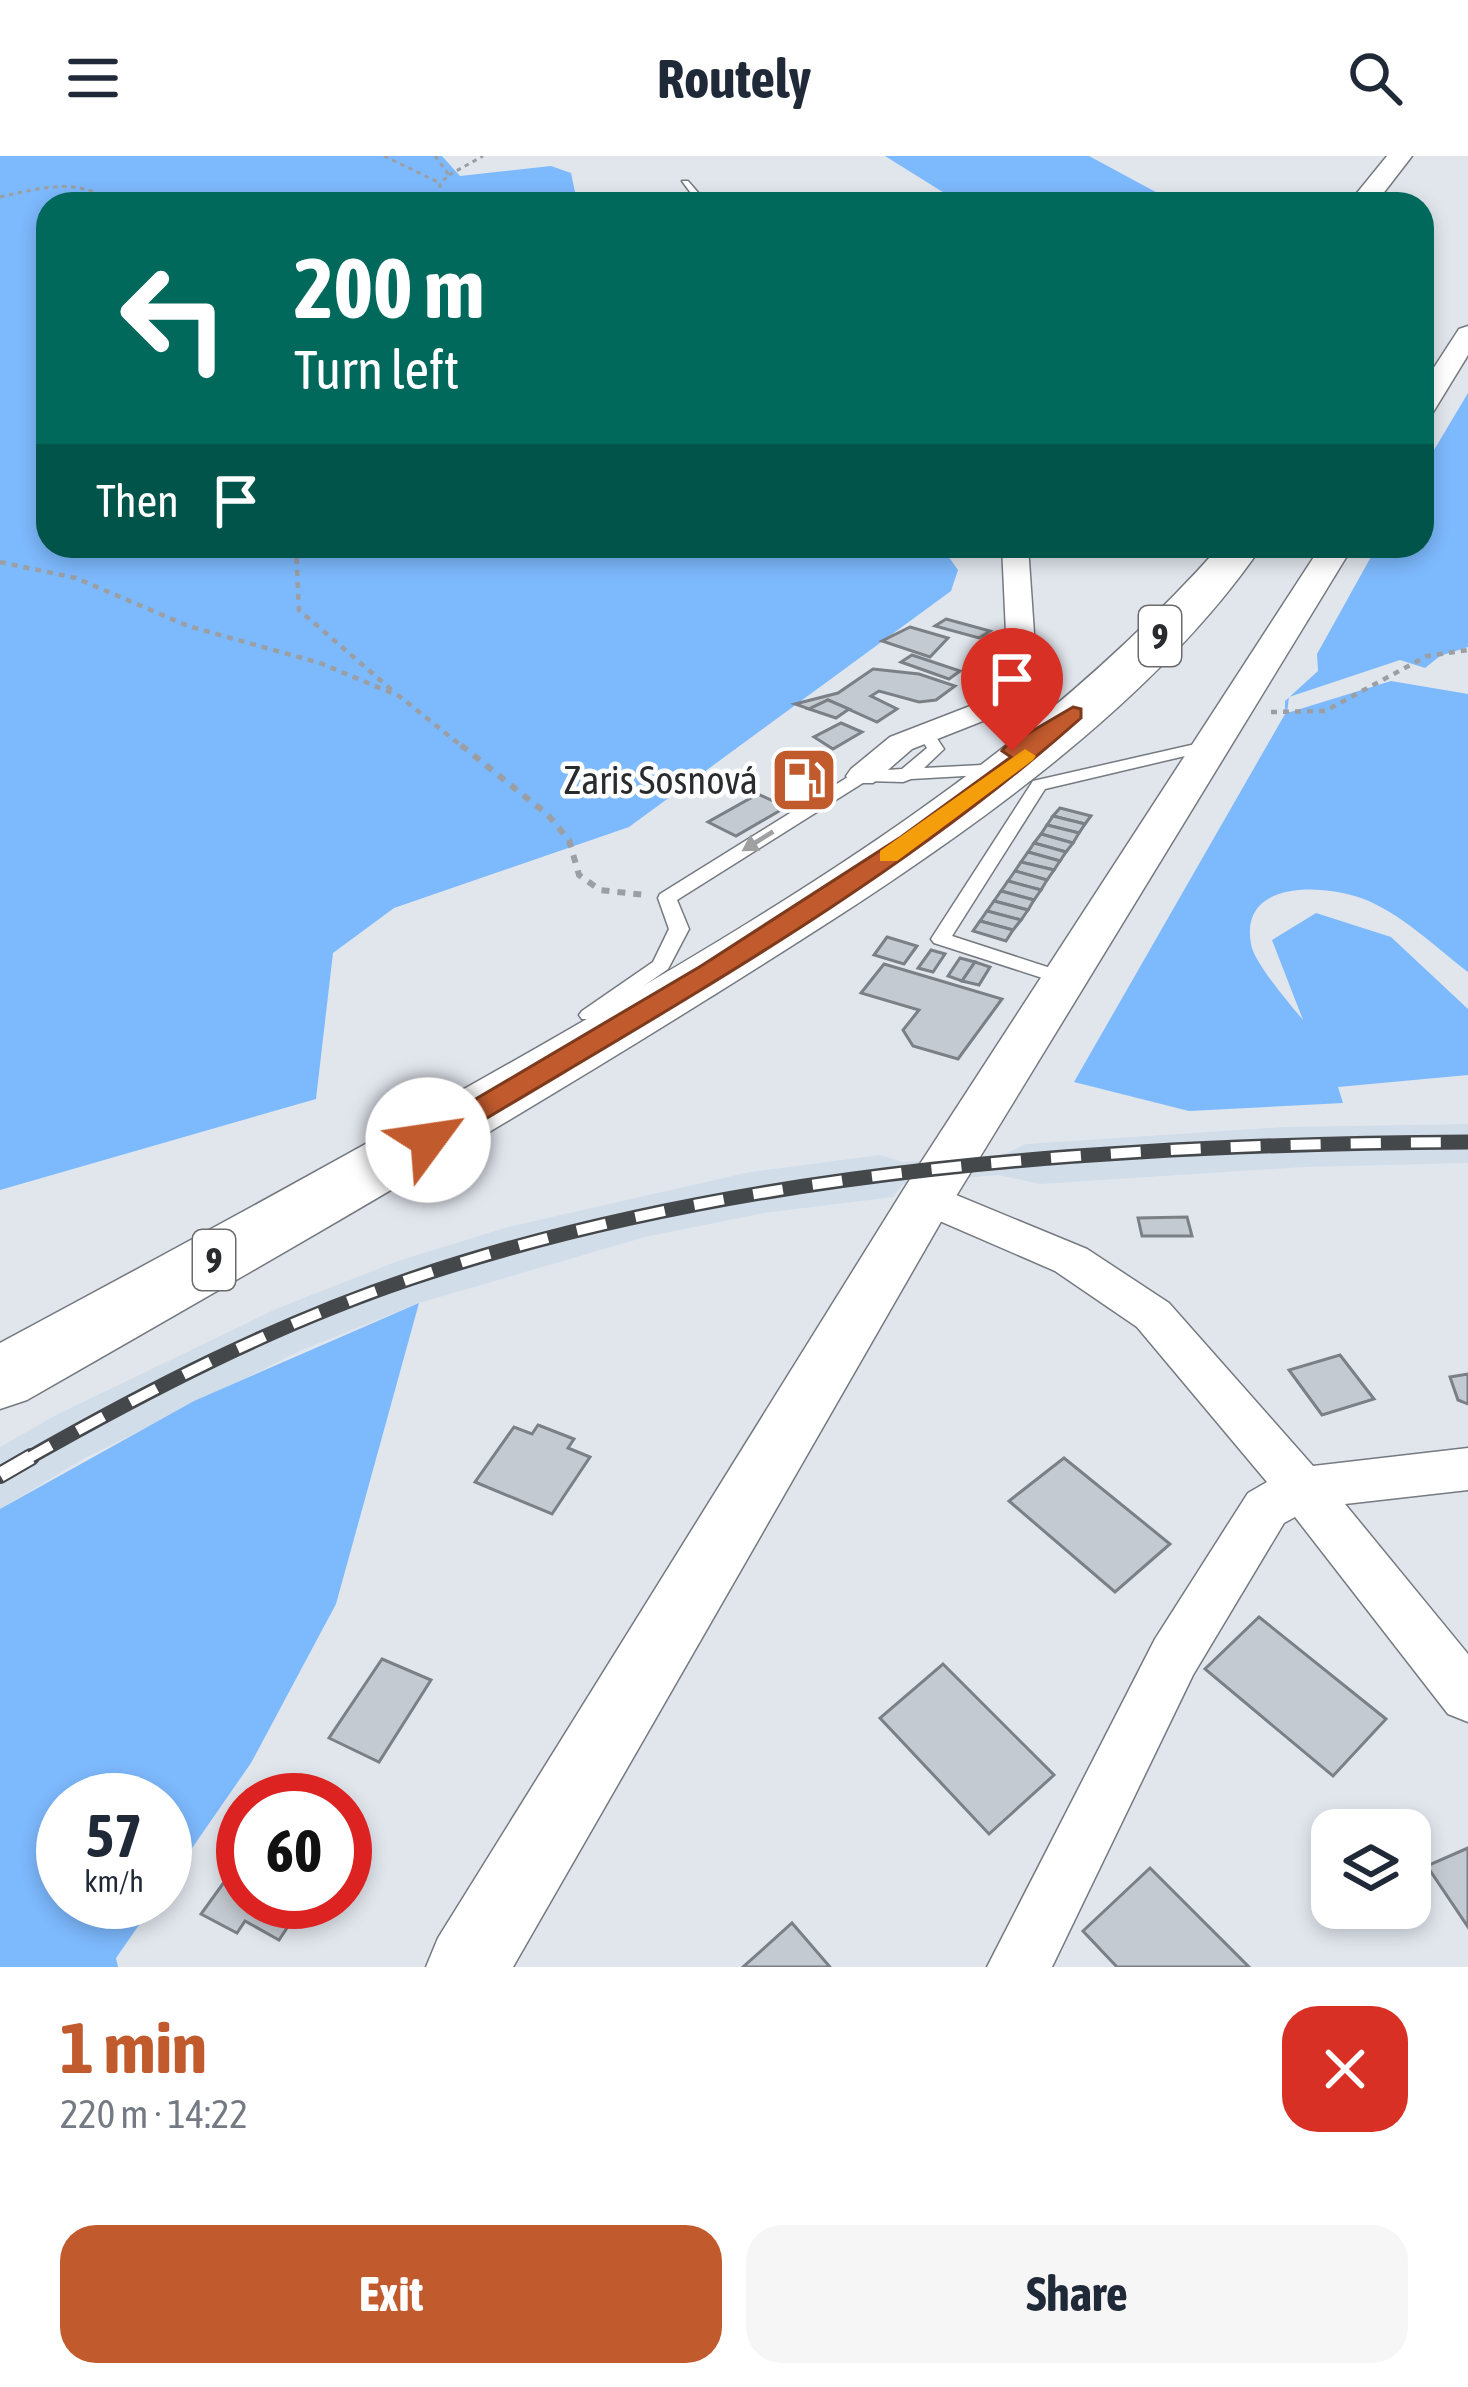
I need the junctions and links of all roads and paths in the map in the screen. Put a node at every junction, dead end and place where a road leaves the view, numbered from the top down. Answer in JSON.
{"nodes":[{"id":1,"x":384,"y":156,"type":"edge"},
{"id":2,"x":436,"y":156,"type":"edge"},
{"id":3,"x":483,"y":156,"type":"edge"},
{"id":4,"x":1400,"y":156,"type":"edge"},
{"id":5,"x":448,"y":176,"type":"junction"},
{"id":6,"x":440,"y":183,"type":"junction"},
{"id":7,"x":685,"y":183,"type":"dead end"},
{"id":8,"x":103,"y":192,"type":"edge"},
{"id":9,"x":440,"y":192,"type":"edge"},
{"id":10,"x":693,"y":192,"type":"edge"},
{"id":11,"x":1371,"y":192,"type":"edge"},
{"id":12,"x":0,"y":197,"type":"edge"},
{"id":13,"x":1468,"y":334,"type":"edge"},
{"id":14,"x":1434,"y":389,"type":"edge"},
{"id":15,"x":297,"y":558,"type":"edge"},
{"id":16,"x":1016,"y":558,"type":"edge"},
{"id":17,"x":1231,"y":558,"type":"edge"},
{"id":18,"x":1325,"y":558,"type":"edge"},
{"id":19,"x":0,"y":565,"type":"edge"},
{"id":20,"x":1468,"y":650,"type":"edge"},
{"id":21,"x":399,"y":696,"type":"junction"},
{"id":22,"x":1073,"y":713,"type":"junction"},
{"id":23,"x":1226,"y":726,"type":"junction"},
{"id":24,"x":926,"y":734,"type":"junction"},
{"id":25,"x":982,"y":770,"type":"junction"},
{"id":26,"x":862,"y":776,"type":"junction"},
{"id":27,"x":903,"y":777,"type":"junction"},
{"id":28,"x":667,"y":898,"type":"junction"},
{"id":29,"x":1065,"y":979,"type":"junction"},
{"id":30,"x":589,"y":1015,"type":"junction"},
{"id":31,"x":927,"y":1198,"type":"junction"},
{"id":32,"x":0,"y":1336,"type":"edge"},
{"id":33,"x":0,"y":1379,"type":"edge"},
{"id":34,"x":1468,"y":1469,"type":"edge"},
{"id":35,"x":1302,"y":1488,"type":"junction"},
{"id":36,"x":1468,"y":1696,"type":"edge"},
{"id":37,"x":467,"y":1967,"type":"edge"},
{"id":38,"x":1018,"y":1967,"type":"edge"}],
"edges":[{"from":1,"to":6,"type":"path"},
{"from":2,"to":5,"type":"path"},
{"from":3,"to":5,"type":"path"},
{"from":4,"to":11,"type":"main road"},
{"from":5,"to":6,"type":"path"},
{"from":6,"to":9,"type":"path"},
{"from":7,"to":10,"type":"lane"},
{"from":8,"to":12,"type":"path"},
{"from":13,"to":14,"type":"street"},
{"from":15,"to":21,"type":"path"},
{"from":16,"to":24,"type":"street"},
{"from":17,"to":22,"type":"main road","number":"9"},
{"from":18,"to":23,"type":"street"},
{"from":19,"to":21,"type":"path"},
{"from":20,"to":23,"type":"path"},
{"from":21,"to":28,"type":"path"},
{"from":22,"to":25,"type":"main road","number":"9"},
{"from":22,"to":33,"type":"main road","number":"9"},
{"from":23,"to":29,"type":"street"},
{"from":23,"to":29,"type":"lane"},
{"from":24,"to":26,"type":"street"},
{"from":24,"to":27,"type":"lane"},
{"from":25,"to":27,"type":"lane"},
{"from":25,"to":30,"type":"main road","number":"9"},
{"from":26,"to":27,"type":"lane"},
{"from":26,"to":28,"type":"lane","one_way":true},
{"from":28,"to":30,"type":"lane"},
{"from":29,"to":31,"type":"street"},
{"from":30,"to":32,"type":"main road","number":"9"},
{"from":31,"to":35,"type":"street"},
{"from":31,"to":37,"type":"street"},
{"from":34,"to":35,"type":"street"},
{"from":35,"to":36,"type":"street"},
{"from":35,"to":38,"type":"street"}]}
